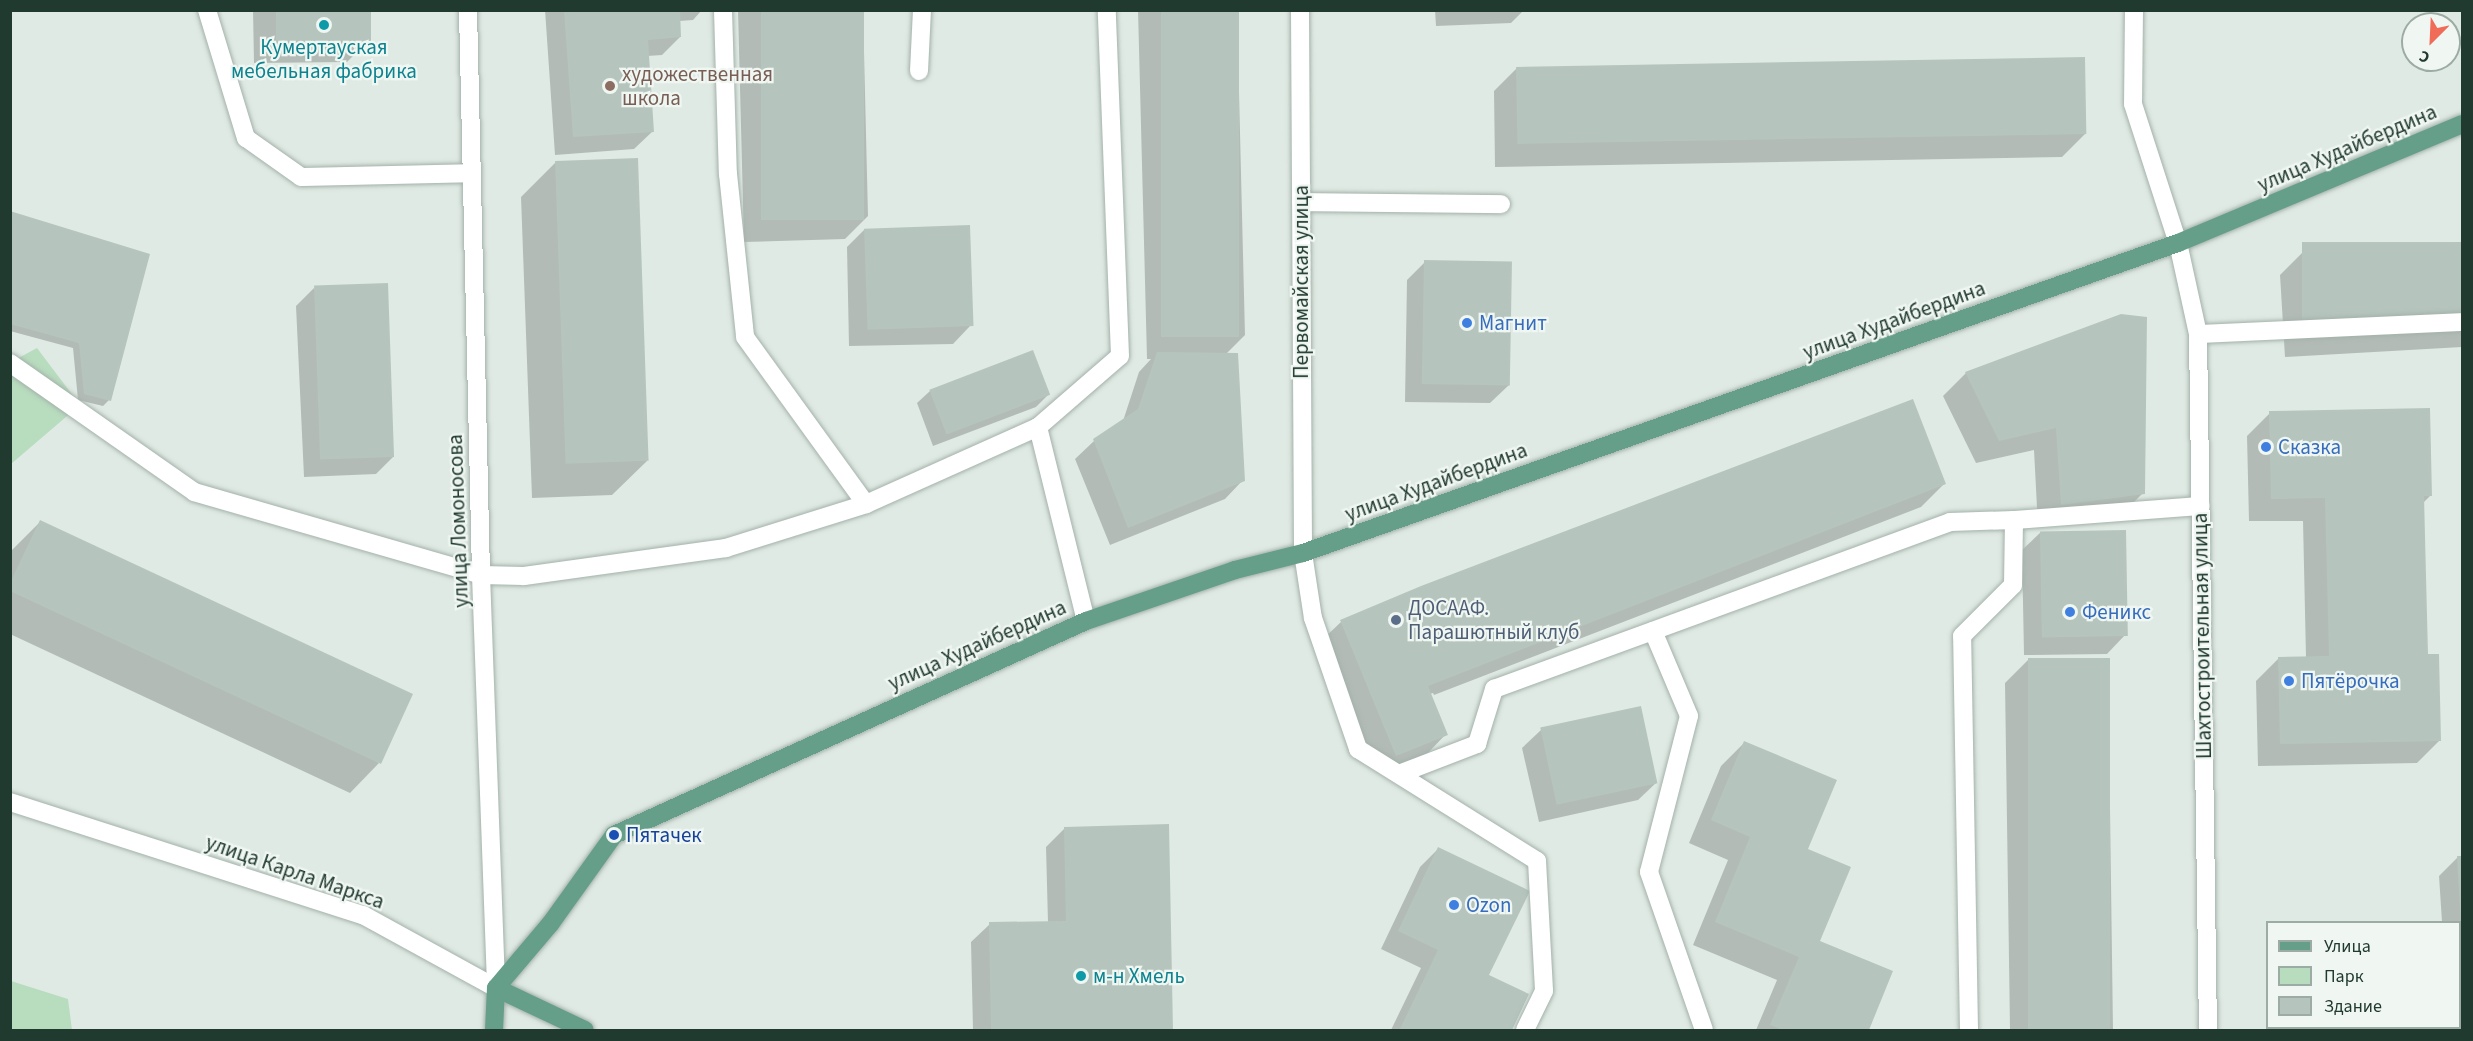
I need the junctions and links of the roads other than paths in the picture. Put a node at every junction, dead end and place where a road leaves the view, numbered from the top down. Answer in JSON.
{"nodes":[{"id":1,"x":207,"y":10,"type":"edge"},
{"id":2,"x":468,"y":10,"type":"edge"},
{"id":3,"x":723,"y":10,"type":"edge"},
{"id":4,"x":922,"y":10,"type":"edge"},
{"id":5,"x":1107,"y":10,"type":"edge"},
{"id":6,"x":1300,"y":10,"type":"edge"},
{"id":7,"x":2134,"y":10,"type":"edge"},
{"id":8,"x":919,"y":71,"type":"dead end"},
{"id":9,"x":2463,"y":124,"type":"edge"},
{"id":10,"x":471,"y":173,"type":"junction"},
{"id":11,"x":1301,"y":202,"type":"junction"},
{"id":12,"x":1500,"y":204,"type":"dead end"},
{"id":13,"x":2178,"y":243,"type":"junction"},
{"id":14,"x":2463,"y":322,"type":"edge"},
{"id":15,"x":2198,"y":334,"type":"junction"},
{"id":16,"x":10,"y":363,"type":"edge"},
{"id":17,"x":1038,"y":428,"type":"junction"},
{"id":18,"x":866,"y":504,"type":"junction"},
{"id":19,"x":2200,"y":506,"type":"junction"},
{"id":20,"x":2014,"y":520,"type":"junction"},
{"id":21,"x":1303,"y":553,"type":"junction"},
{"id":22,"x":482,"y":575,"type":"junction"},
{"id":23,"x":1086,"y":621,"type":"junction"},
{"id":24,"x":1653,"y":631,"type":"junction"},
{"id":25,"x":1399,"y":774,"type":"junction"},
{"id":26,"x":10,"y":802,"type":"edge"},
{"id":27,"x":496,"y":988,"type":"junction"},
{"id":28,"x":494,"y":1030,"type":"edge"},
{"id":29,"x":585,"y":1030,"type":"edge"},
{"id":30,"x":1525,"y":1030,"type":"edge"},
{"id":31,"x":1704,"y":1030,"type":"edge"},
{"id":32,"x":1969,"y":1030,"type":"edge"},
{"id":33,"x":2208,"y":1030,"type":"edge"}],
"edges":[{"from":1,"to":10,"type":"street"},
{"from":2,"to":10,"type":"street","name":"улица Ломоносова"},
{"from":3,"to":18,"type":"street"},
{"from":4,"to":8,"type":"street"},
{"from":5,"to":17,"type":"street"},
{"from":6,"to":11,"type":"street","name":"Первомайская улица"},
{"from":7,"to":13,"type":"street","name":"Шахтостроительная улица"},
{"from":9,"to":13,"type":"main road","name":"улица Худайбердина"},
{"from":10,"to":22,"type":"street","name":"улица Ломоносова"},
{"from":11,"to":12,"type":"street"},
{"from":11,"to":21,"type":"street","name":"Первомайская улица"},
{"from":13,"to":15,"type":"street","name":"Шахтостроительная улица"},
{"from":13,"to":21,"type":"main road","name":"улица Худайбердина"},
{"from":14,"to":15,"type":"street"},
{"from":15,"to":19,"type":"street","name":"Шахтостроительная улица"},
{"from":16,"to":22,"type":"street"},
{"from":17,"to":18,"type":"street"},
{"from":17,"to":23,"type":"street"},
{"from":18,"to":22,"type":"street"},
{"from":19,"to":20,"type":"street"},
{"from":19,"to":33,"type":"street","name":"Шахтостроительная улица"},
{"from":20,"to":24,"type":"street"},
{"from":20,"to":32,"type":"street"},
{"from":21,"to":23,"type":"main road","name":"улица Худайбердина"},
{"from":21,"to":25,"type":"street","name":"Первомайская улица"},
{"from":22,"to":27,"type":"street","name":"улица Ломоносова"},
{"from":23,"to":27,"type":"main road","name":"улица Худайбердина"},
{"from":24,"to":25,"type":"street"},
{"from":24,"to":31,"type":"street"},
{"from":25,"to":30,"type":"street","name":"Первомайская улица"},
{"from":26,"to":27,"type":"street","name":"улица Карла Маркса"},
{"from":27,"to":28,"type":"main road","name":"улица Ломоносова"},
{"from":27,"to":29,"type":"main road","name":"улица Карла Маркса"}]}
